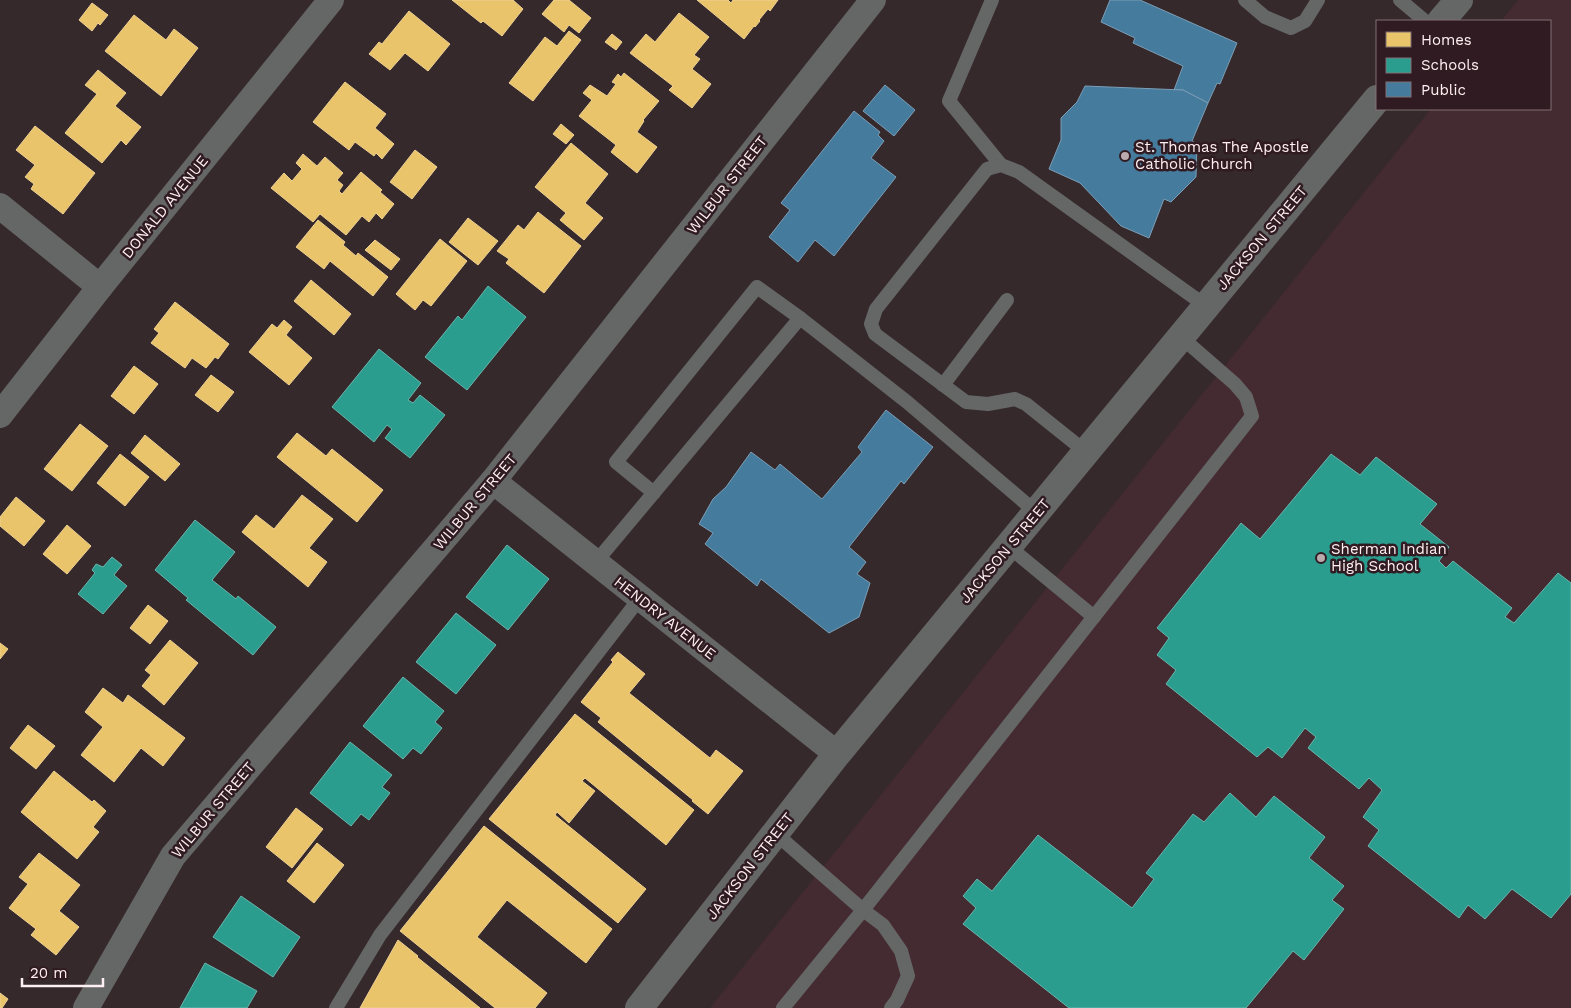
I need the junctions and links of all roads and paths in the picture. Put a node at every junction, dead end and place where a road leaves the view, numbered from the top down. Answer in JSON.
{"nodes":[{"id":1,"x":331,"y":0,"type":"edge"},
{"id":2,"x":873,"y":0,"type":"edge"},
{"id":3,"x":992,"y":0,"type":"edge"},
{"id":4,"x":1245,"y":0,"type":"edge"},
{"id":5,"x":1318,"y":0,"type":"edge"},
{"id":6,"x":1400,"y":0,"type":"edge"},
{"id":7,"x":1459,"y":0,"type":"edge"},
{"id":8,"x":1424,"y":20,"type":"edge"},
{"id":9,"x":1442,"y":20,"type":"edge"},
{"id":10,"x":1376,"y":100,"type":"edge"},
{"id":11,"x":1001,"y":165,"type":"junction"},
{"id":12,"x":0,"y":206,"type":"edge"},
{"id":13,"x":100,"y":287,"type":"junction"},
{"id":14,"x":1007,"y":300,"type":"dead end"},
{"id":15,"x":1206,"y":306,"type":"junction"},
{"id":16,"x":800,"y":318,"type":"junction"},
{"id":17,"x":1181,"y":337,"type":"junction"},
{"id":18,"x":943,"y":386,"type":"junction"},
{"id":19,"x":0,"y":415,"type":"edge"},
{"id":20,"x":1086,"y":452,"type":"junction"},
{"id":21,"x":493,"y":481,"type":"junction"},
{"id":22,"x":654,"y":493,"type":"junction"},
{"id":23,"x":1036,"y":512,"type":"junction"},
{"id":24,"x":1008,"y":546,"type":"junction"},
{"id":25,"x":595,"y":563,"type":"junction"},
{"id":26,"x":640,"y":598,"type":"junction"},
{"id":27,"x":1094,"y":617,"type":"junction"},
{"id":28,"x":837,"y":754,"type":"junction"},
{"id":29,"x":775,"y":833,"type":"junction"},
{"id":30,"x":863,"y":910,"type":"junction"},
{"id":31,"x":86,"y":1008,"type":"edge"},
{"id":32,"x":336,"y":1008,"type":"edge"},
{"id":33,"x":639,"y":1008,"type":"edge"},
{"id":34,"x":783,"y":1008,"type":"edge"},
{"id":35,"x":891,"y":1008,"type":"edge"}],
"edges":[{"from":1,"to":13,"type":"street","name":"DONALD AVENUE"},
{"from":2,"to":21,"type":"street","name":"WILBUR STREET"},
{"from":3,"to":11,"type":"lane"},
{"from":4,"to":5,"type":"lane"},
{"from":6,"to":8,"type":"lane"},
{"from":7,"to":9,"type":"street"},
{"from":10,"to":15,"type":"street","name":"JACKSON STREET"},
{"from":11,"to":15,"type":"lane"},
{"from":11,"to":18,"type":"lane"},
{"from":12,"to":13,"type":"street"},
{"from":13,"to":19,"type":"street","name":"DONALD AVENUE"},
{"from":14,"to":18,"type":"lane"},
{"from":15,"to":17,"type":"street","name":"JACKSON STREET"},
{"from":16,"to":22,"type":"lane"},
{"from":16,"to":22,"type":"lane"},
{"from":16,"to":23,"type":"lane"},
{"from":17,"to":20,"type":"street","name":"JACKSON STREET"},
{"from":17,"to":27,"type":"lane"},
{"from":18,"to":20,"type":"lane"},
{"from":20,"to":23,"type":"street","name":"JACKSON STREET"},
{"from":21,"to":25,"type":"street","name":"HENDRY AVENUE"},
{"from":21,"to":31,"type":"street","name":"WILBUR STREET"},
{"from":22,"to":25,"type":"lane"},
{"from":23,"to":24,"type":"street","name":"JACKSON STREET"},
{"from":24,"to":27,"type":"lane"},
{"from":24,"to":28,"type":"street","name":"JACKSON STREET"},
{"from":25,"to":26,"type":"street","name":"HENDRY AVENUE"},
{"from":26,"to":28,"type":"street","name":"HENDRY AVENUE"},
{"from":26,"to":32,"type":"lane"},
{"from":27,"to":30,"type":"lane"},
{"from":28,"to":29,"type":"street","name":"JACKSON STREET"},
{"from":29,"to":30,"type":"lane"},
{"from":29,"to":33,"type":"street","name":"JACKSON STREET"},
{"from":30,"to":34,"type":"lane"},
{"from":30,"to":35,"type":"lane"}]}
